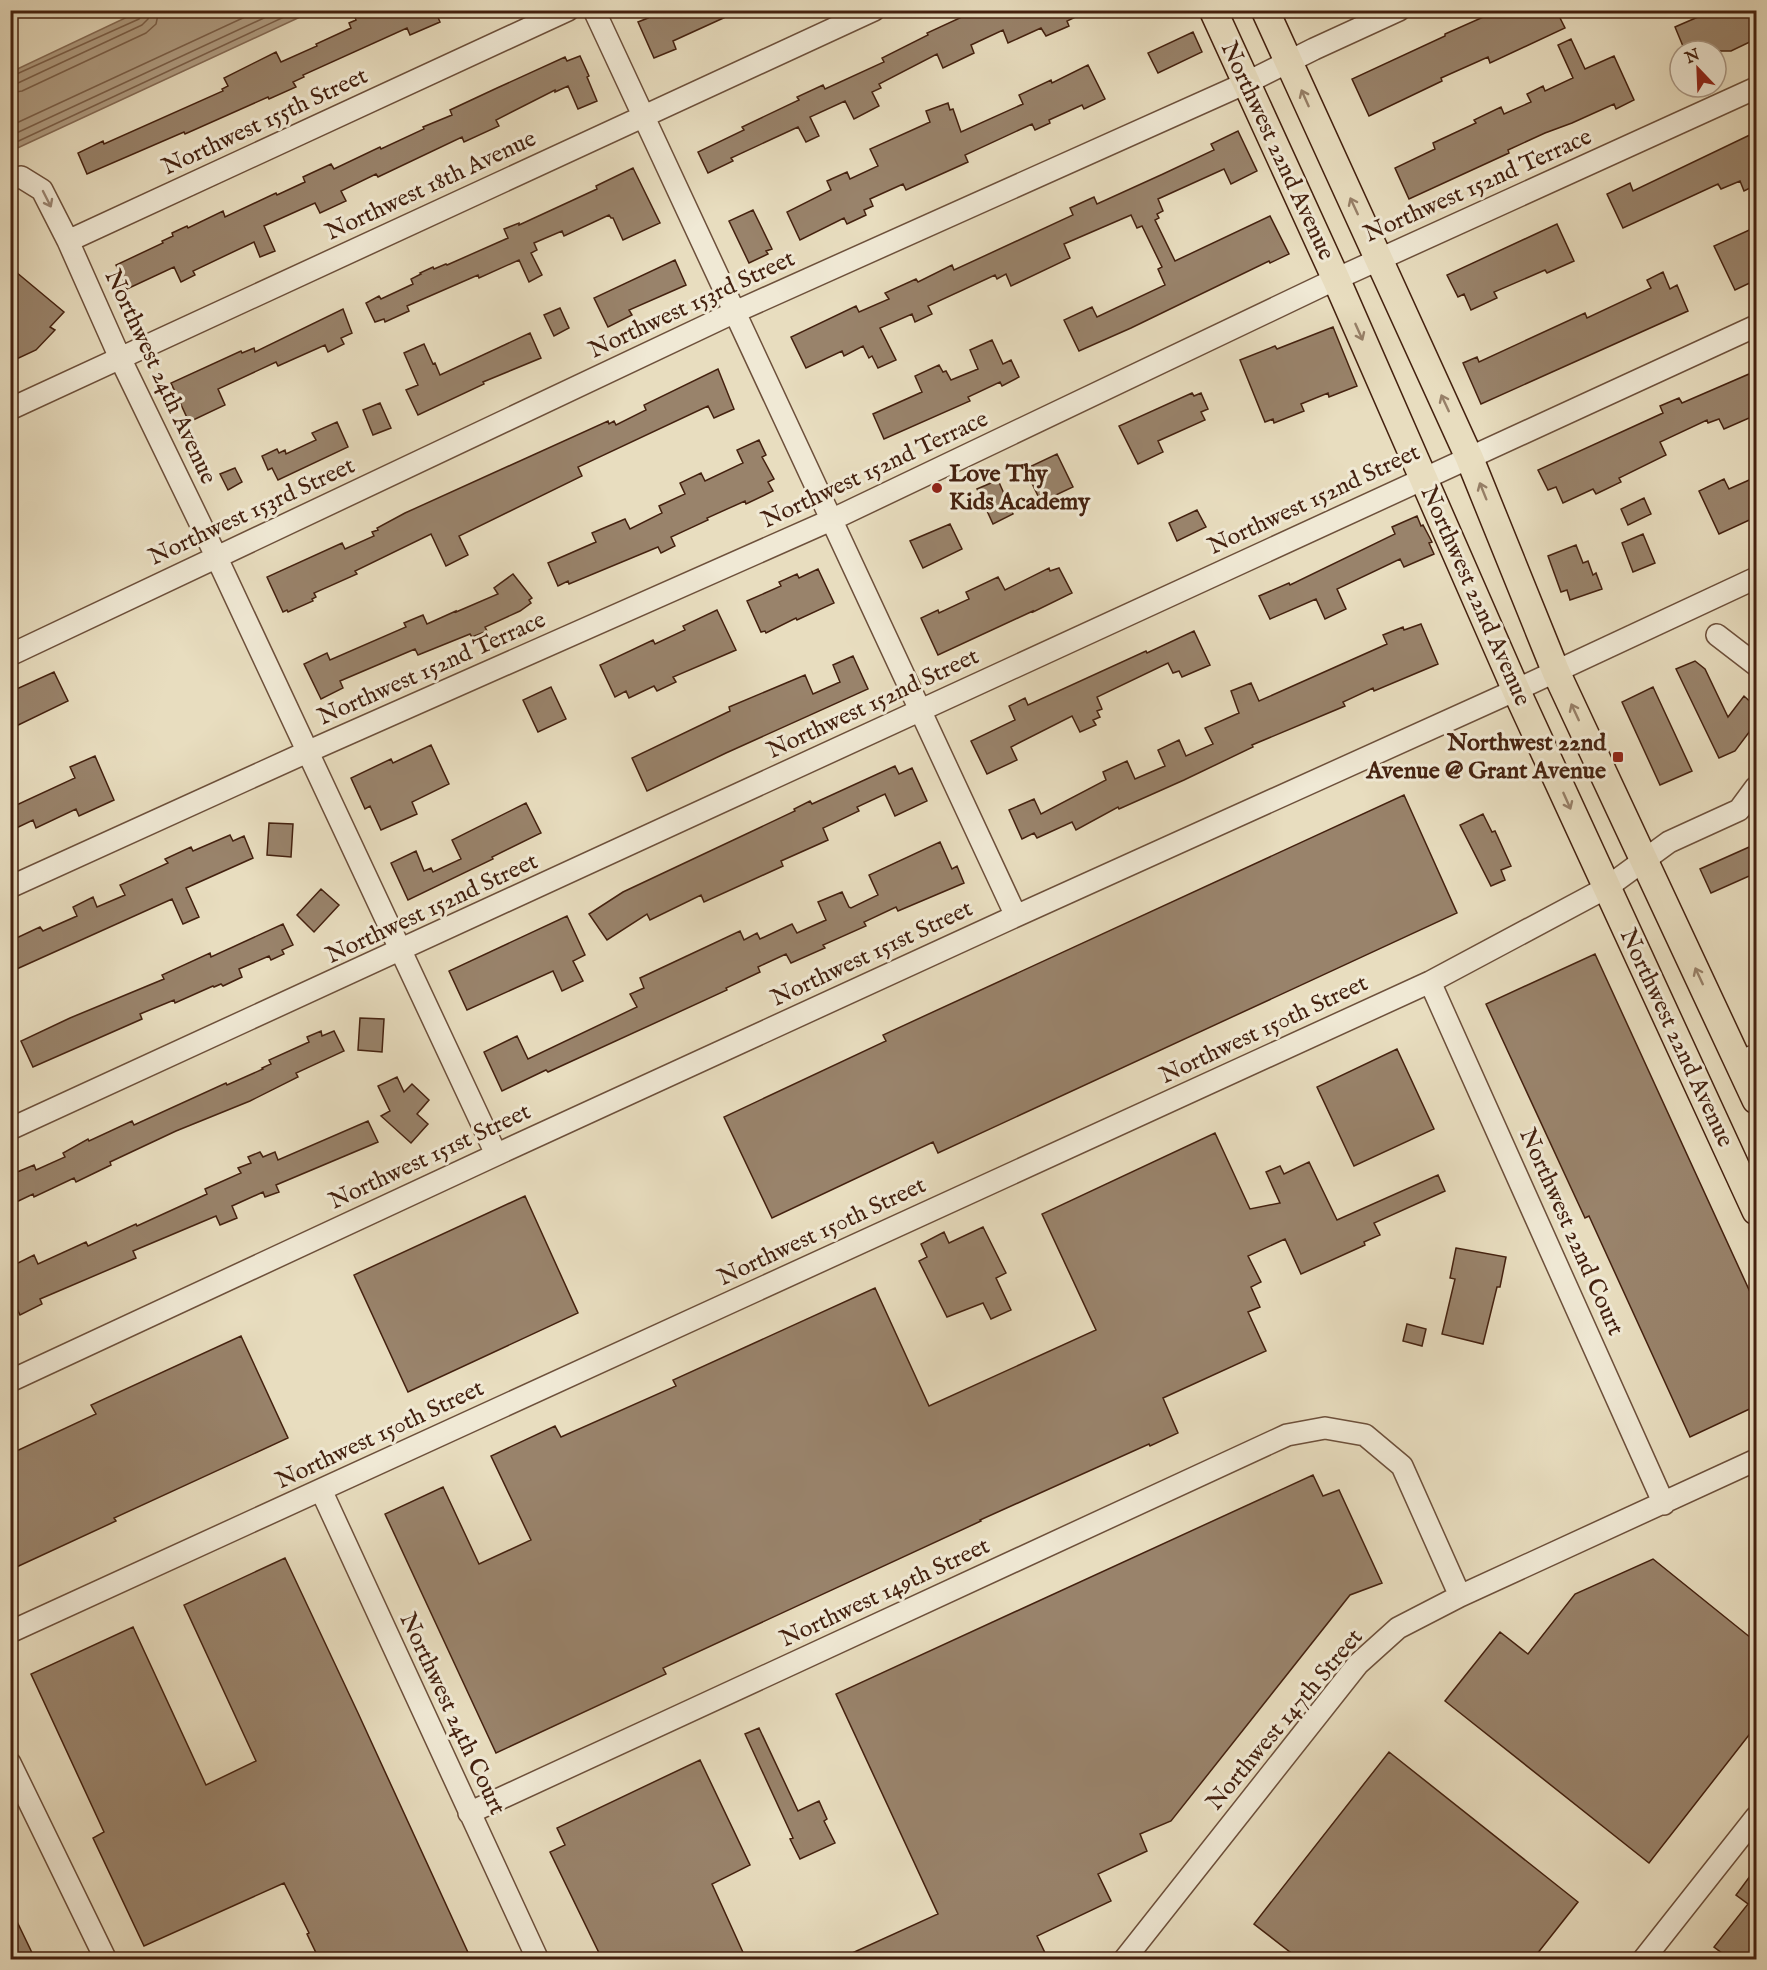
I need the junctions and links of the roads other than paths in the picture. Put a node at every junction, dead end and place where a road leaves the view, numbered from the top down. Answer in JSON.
{"nodes":[{"id":1,"x":568,"y":10,"type":"edge"},
{"id":2,"x":594,"y":10,"type":"edge"},
{"id":3,"x":874,"y":10,"type":"edge"},
{"id":4,"x":1213,"y":10,"type":"edge"},
{"id":5,"x":1265,"y":10,"type":"edge"},
{"id":6,"x":1399,"y":10,"type":"edge"},
{"id":7,"x":1288,"y":62,"type":"junction"},
{"id":8,"x":1246,"y":83,"type":"junction"},
{"id":9,"x":1756,"y":88,"type":"edge"},
{"id":10,"x":644,"y":116,"type":"junction"},
{"id":11,"x":10,"y":179,"type":"edge"},
{"id":12,"x":68,"y":241,"type":"junction"},
{"id":13,"x":1379,"y":259,"type":"junction"},
{"id":14,"x":1336,"y":279,"type":"junction"},
{"id":15,"x":735,"y":312,"type":"junction"},
{"id":16,"x":1756,"y":326,"type":"edge"},
{"id":17,"x":120,"y":358,"type":"junction"},
{"id":18,"x":10,"y":410,"type":"edge"},
{"id":19,"x":1469,"y":457,"type":"junction"},
{"id":20,"x":1422,"y":478,"type":"junction"},
{"id":21,"x":831,"y":520,"type":"junction"},
{"id":22,"x":216,"y":556,"type":"junction"},
{"id":23,"x":1756,"y":578,"type":"edge"},
{"id":24,"x":1717,"y":635,"type":"dead end"},
{"id":25,"x":10,"y":655,"type":"edge"},
{"id":26,"x":1756,"y":665,"type":"edge"},
{"id":27,"x":1556,"y":672,"type":"junction"},
{"id":28,"x":1516,"y":690,"type":"junction"},
{"id":29,"x":920,"y":710,"type":"junction"},
{"id":30,"x":307,"y":752,"type":"junction"},
{"id":31,"x":1756,"y":787,"type":"edge"},
{"id":32,"x":1644,"y":860,"type":"junction"},
{"id":33,"x":10,"y":887,"type":"edge"},
{"id":34,"x":1606,"y":888,"type":"junction"},
{"id":35,"x":1016,"y":916,"type":"junction"},
{"id":36,"x":402,"y":951,"type":"junction"},
{"id":37,"x":1430,"y":982,"type":"junction"},
{"id":38,"x":1748,"y":1058,"type":"edge"},
{"id":39,"x":1756,"y":1100,"type":"edge"},
{"id":40,"x":10,"y":1129,"type":"edge"},
{"id":41,"x":496,"y":1154,"type":"junction"},
{"id":42,"x":1756,"y":1211,"type":"edge"},
{"id":43,"x":10,"y":1381,"type":"edge"},
{"id":44,"x":1756,"y":1460,"type":"edge"},
{"id":45,"x":321,"y":1490,"type":"junction"},
{"id":46,"x":1664,"y":1504,"type":"junction"},
{"id":47,"x":1460,"y":1596,"type":"junction"},
{"id":48,"x":10,"y":1632,"type":"edge"},
{"id":49,"x":10,"y":1763,"type":"edge"},
{"id":50,"x":469,"y":1813,"type":"junction"},
{"id":51,"x":1756,"y":1817,"type":"edge"},
{"id":52,"x":106,"y":1959,"type":"edge"},
{"id":53,"x":538,"y":1959,"type":"edge"},
{"id":54,"x":1124,"y":1959,"type":"edge"},
{"id":55,"x":1643,"y":1959,"type":"edge"}],
"edges":[{"from":1,"to":12,"type":"street","name":"Northwest 155th Street"},
{"from":2,"to":10,"type":"street"},
{"from":3,"to":10,"type":"street","name":"Northwest 18th Avenue"},
{"from":4,"to":8,"type":"main road","name":"Northwest 22nd Avenue"},
{"from":5,"to":7,"type":"main road","name":"Northwest 22nd Avenue"},
{"from":6,"to":7,"type":"street","name":"Northwest 153rd Street"},
{"from":7,"to":8,"type":"street","name":"Northwest 153rd Street"},
{"from":13,"to":7,"type":"main road","name":"Northwest 22nd Avenue","one_way":true},
{"from":8,"to":14,"type":"main road","name":"Northwest 22nd Avenue"},
{"from":8,"to":15,"type":"street","name":"Northwest 153rd Street"},
{"from":9,"to":13,"type":"street","name":"Northwest 152nd Terrace"},
{"from":10,"to":15,"type":"street"},
{"from":10,"to":17,"type":"street","name":"Northwest 18th Avenue"},
{"from":11,"to":12,"type":"street","one_way":true},
{"from":12,"to":17,"type":"street","name":"Northwest 24th Avenue"},
{"from":13,"to":14,"type":"street","name":"Northwest 152nd Terrace"},
{"from":19,"to":13,"type":"main road","name":"Northwest 22nd Avenue","one_way":true},
{"from":14,"to":20,"type":"main road","name":"Northwest 22nd Avenue","one_way":true},
{"from":14,"to":21,"type":"street","name":"Northwest 152nd Terrace"},
{"from":15,"to":21,"type":"street"},
{"from":15,"to":22,"type":"street","name":"Northwest 153rd Street"},
{"from":16,"to":19,"type":"street","name":"Northwest 152nd Street"},
{"from":17,"to":18,"type":"street","name":"Northwest 18th Avenue"},
{"from":17,"to":22,"type":"street","name":"Northwest 24th Avenue"},
{"from":19,"to":20,"type":"street","name":"Northwest 152nd Street"},
{"from":27,"to":19,"type":"main road","name":"Northwest 22nd Avenue","one_way":true},
{"from":20,"to":28,"type":"main road","name":"Northwest 22nd Avenue"},
{"from":20,"to":29,"type":"street","name":"Northwest 152nd Street"},
{"from":21,"to":29,"type":"street"},
{"from":21,"to":30,"type":"street","name":"Northwest 152nd Terrace"},
{"from":22,"to":25,"type":"street","name":"Northwest 153rd Street"},
{"from":22,"to":30,"type":"street","name":"Northwest 24th Avenue"},
{"from":23,"to":27,"type":"street","name":"Northwest 151st Street"},
{"from":24,"to":26,"type":"street"},
{"from":27,"to":28,"type":"street","name":"Northwest 151st Street"},
{"from":32,"to":27,"type":"main road","name":"Northwest 22nd Avenue","one_way":true},
{"from":28,"to":34,"type":"main road","name":"Northwest 22nd Avenue","one_way":true},
{"from":28,"to":35,"type":"street","name":"Northwest 151st Street"},
{"from":29,"to":35,"type":"street"},
{"from":29,"to":36,"type":"street","name":"Northwest 152nd Street"},
{"from":30,"to":33,"type":"street","name":"Northwest 152nd Terrace"},
{"from":30,"to":36,"type":"street","name":"Northwest 24th Avenue"},
{"from":31,"to":32,"type":"street","name":"Northwest 150th Street"},
{"from":32,"to":34,"type":"street","name":"Northwest 150th Street"},
{"from":38,"to":32,"type":"main road","name":"Northwest 22nd Avenue","one_way":true},
{"from":34,"to":37,"type":"street","name":"Northwest 150th Street"},
{"from":34,"to":42,"type":"main road","name":"Northwest 22nd Avenue"},
{"from":35,"to":41,"type":"street","name":"Northwest 151st Street"},
{"from":36,"to":40,"type":"street","name":"Northwest 152nd Street"},
{"from":36,"to":41,"type":"street","name":"Northwest 24th Avenue"},
{"from":37,"to":45,"type":"street","name":"Northwest 150th Street"},
{"from":37,"to":46,"type":"street","name":"Northwest 22nd Court"},
{"from":38,"to":39,"type":"main road","name":"Northwest 22nd Avenue"},
{"from":41,"to":43,"type":"street","name":"Northwest 151st Street"},
{"from":44,"to":46,"type":"street","name":"Northwest 147th Street"},
{"from":45,"to":48,"type":"street","name":"Northwest 150th Street"},
{"from":45,"to":50,"type":"street","name":"Northwest 24th Court"},
{"from":46,"to":47,"type":"street","name":"Northwest 147th Street"},
{"from":47,"to":50,"type":"street","name":"Northwest 149th Street"},
{"from":47,"to":54,"type":"street","name":"Northwest 147th Street"},
{"from":49,"to":52,"type":"street"},
{"from":50,"to":53,"type":"street","name":"Northwest 24th Court"},
{"from":51,"to":55,"type":"street"}]}
